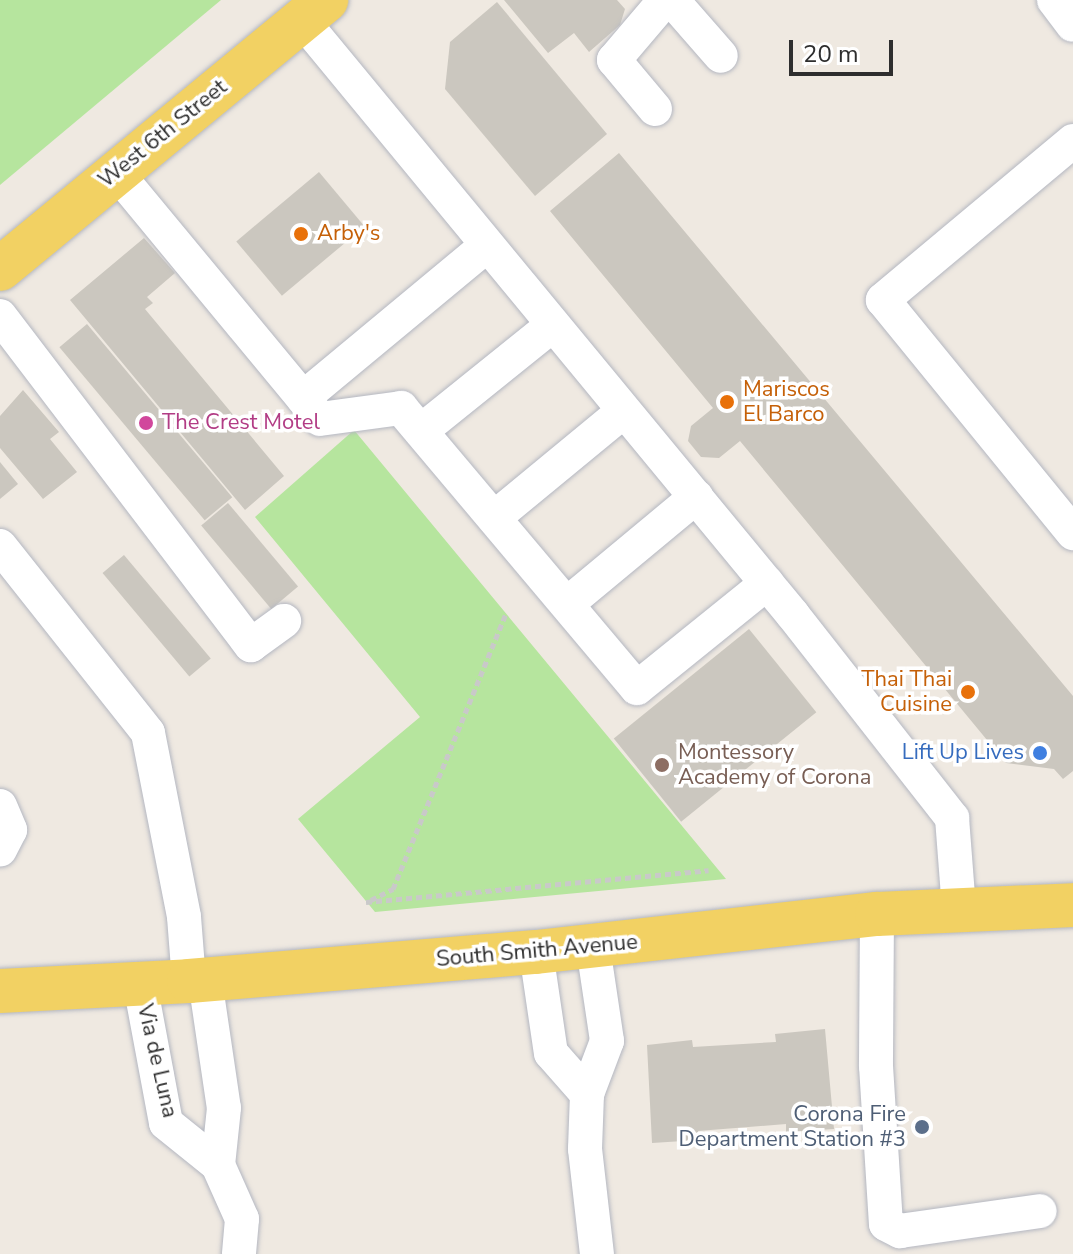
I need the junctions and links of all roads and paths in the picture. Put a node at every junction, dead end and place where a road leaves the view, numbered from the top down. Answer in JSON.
{"nodes":[{"id":1,"x":665,"y":0,"type":"edge"},
{"id":2,"x":672,"y":0,"type":"edge"},
{"id":3,"x":1054,"y":0,"type":"edge"},
{"id":4,"x":314,"y":10,"type":"edge"},
{"id":5,"x":1073,"y":25,"type":"edge"},
{"id":6,"x":721,"y":56,"type":"dead end"},
{"id":7,"x":655,"y":109,"type":"dead end"},
{"id":8,"x":1072,"y":146,"type":"edge"},
{"id":9,"x":116,"y":172,"type":"junction"},
{"id":10,"x":487,"y":245,"type":"junction"},
{"id":11,"x":0,"y":269,"type":"edge"},
{"id":12,"x":0,"y":316,"type":"edge"},
{"id":13,"x":553,"y":325,"type":"junction"},
{"id":14,"x":303,"y":398,"type":"junction"},
{"id":15,"x":624,"y":411,"type":"junction"},
{"id":16,"x":421,"y":431,"type":"junction"},
{"id":17,"x":696,"y":497,"type":"junction"},
{"id":18,"x":494,"y":518,"type":"junction"},
{"id":19,"x":1073,"y":533,"type":"edge"},
{"id":20,"x":0,"y":546,"type":"edge"},
{"id":21,"x":767,"y":583,"type":"junction"},
{"id":22,"x":567,"y":604,"type":"junction"},
{"id":23,"x":506,"y":614,"type":"dead end"},
{"id":24,"x":284,"y":621,"type":"dead end"},
{"id":25,"x":0,"y":806,"type":"edge"},
{"id":26,"x":0,"y":850,"type":"edge"},
{"id":27,"x":709,"y":870,"type":"dead end"},
{"id":28,"x":1073,"y":905,"type":"edge"},
{"id":29,"x":959,"y":910,"type":"junction"},
{"id":30,"x":877,"y":914,"type":"junction"},
{"id":31,"x":593,"y":947,"type":"junction"},
{"id":32,"x":536,"y":952,"type":"junction"},
{"id":33,"x":197,"y":981,"type":"junction"},
{"id":34,"x":140,"y":984,"type":"junction"},
{"id":35,"x":0,"y":991,"type":"edge"},
{"id":36,"x":587,"y":1094,"type":"junction"},
{"id":37,"x":218,"y":1165,"type":"junction"},
{"id":38,"x":1040,"y":1211,"type":"dead end"},
{"id":39,"x":239,"y":1254,"type":"edge"},
{"id":40,"x":597,"y":1254,"type":"edge"}],
"edges":[{"from":1,"to":7,"type":"street"},
{"from":2,"to":6,"type":"street"},
{"from":3,"to":5,"type":"street"},
{"from":4,"to":9,"type":"main road","name":"West 6th Street"},
{"from":4,"to":10,"type":"street"},
{"from":8,"to":19,"type":"street"},
{"from":9,"to":11,"type":"main road","name":"West 6th Street"},
{"from":9,"to":14,"type":"street"},
{"from":10,"to":13,"type":"street"},
{"from":10,"to":14,"type":"street"},
{"from":12,"to":24,"type":"street"},
{"from":13,"to":15,"type":"street"},
{"from":13,"to":16,"type":"street"},
{"from":14,"to":16,"type":"street"},
{"from":15,"to":17,"type":"street"},
{"from":15,"to":18,"type":"street"},
{"from":16,"to":18,"type":"street"},
{"from":17,"to":21,"type":"street"},
{"from":17,"to":22,"type":"street"},
{"from":18,"to":22,"type":"street"},
{"from":20,"to":33,"type":"street","name":"Via de Luna"},
{"from":21,"to":22,"type":"street"},
{"from":21,"to":29,"type":"street"},
{"from":23,"to":27,"type":"path"},
{"from":25,"to":26,"type":"street"},
{"from":28,"to":29,"type":"main road","name":"South Smith Avenue"},
{"from":29,"to":30,"type":"main road","name":"South Smith Avenue"},
{"from":30,"to":31,"type":"main road","name":"South Smith Avenue"},
{"from":30,"to":38,"type":"street"},
{"from":31,"to":32,"type":"main road","name":"South Smith Avenue"},
{"from":31,"to":36,"type":"street"},
{"from":32,"to":33,"type":"main road","name":"South Smith Avenue"},
{"from":32,"to":36,"type":"street"},
{"from":33,"to":34,"type":"main road","name":"South Smith Avenue"},
{"from":33,"to":37,"type":"street","name":"Via de Luna"},
{"from":34,"to":35,"type":"main road","name":"South Smith Avenue"},
{"from":34,"to":37,"type":"street","name":"Via de Luna"},
{"from":36,"to":40,"type":"street"},
{"from":37,"to":39,"type":"street","name":"Via de Luna"}]}
